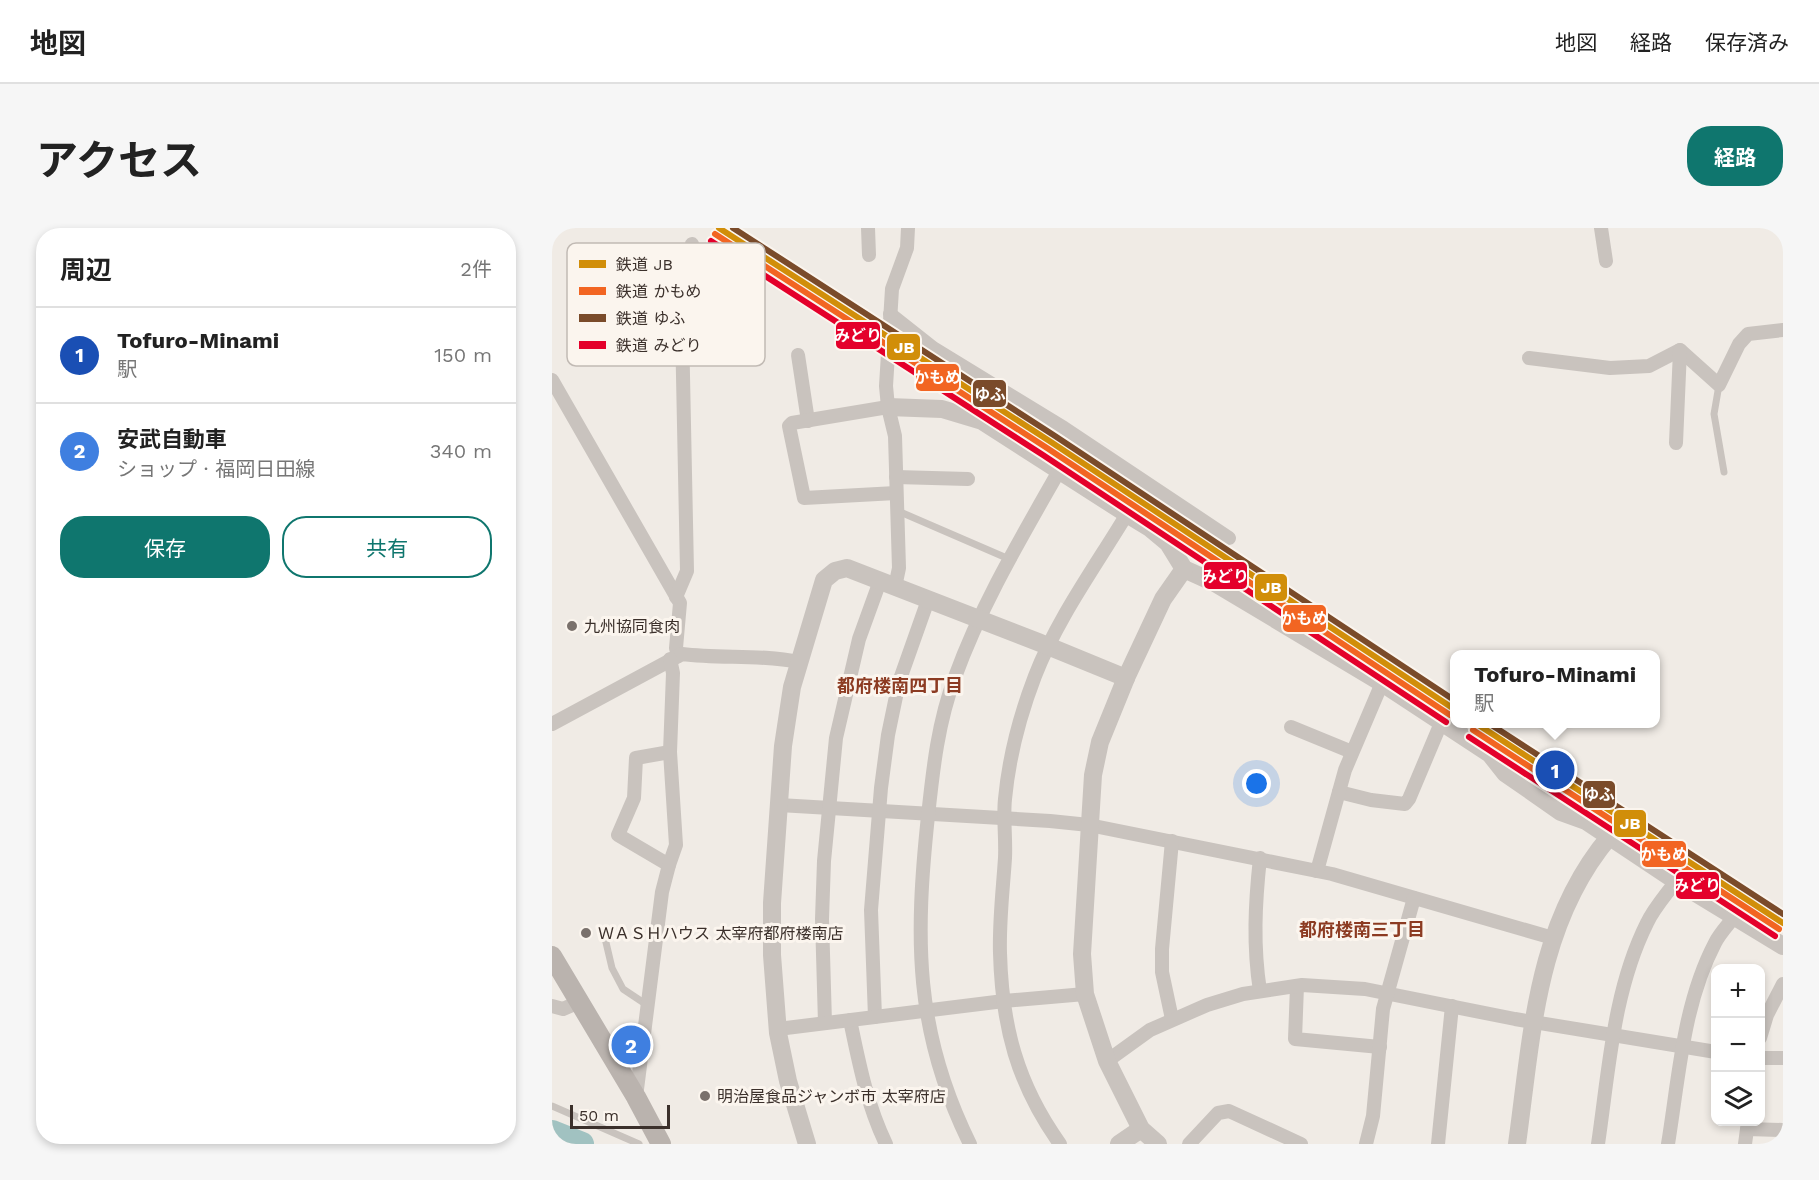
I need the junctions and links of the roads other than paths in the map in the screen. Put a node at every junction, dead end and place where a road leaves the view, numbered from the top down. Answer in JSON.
{"nodes":[{"id":1,"x":868,"y":228,"type":"edge"},
{"id":2,"x":908,"y":228,"type":"edge"},
{"id":3,"x":1601,"y":228,"type":"edge"},
{"id":4,"x":869,"y":255,"type":"dead end"},
{"id":5,"x":1606,"y":261,"type":"dead end"},
{"id":6,"x":890,"y":314,"type":"junction"},
{"id":7,"x":1783,"y":330,"type":"edge"},
{"id":8,"x":1680,"y":350,"type":"junction"},
{"id":9,"x":798,"y":355,"type":"dead end"},
{"id":10,"x":1528,"y":358,"type":"dead end"},
{"id":11,"x":683,"y":366,"type":"edge"},
{"id":12,"x":552,"y":380,"type":"edge"},
{"id":13,"x":1719,"y":385,"type":"junction"},
{"id":14,"x":888,"y":407,"type":"junction"},
{"id":15,"x":808,"y":421,"type":"junction"},
{"id":16,"x":1677,"y":443,"type":"dead end"},
{"id":17,"x":1059,"y":471,"type":"junction"},
{"id":18,"x":1724,"y":472,"type":"dead end"},
{"id":19,"x":896,"y":477,"type":"junction"},
{"id":20,"x":968,"y":478,"type":"dead end"},
{"id":21,"x":896,"y":493,"type":"junction"},
{"id":22,"x":897,"y":511,"type":"junction"},
{"id":23,"x":1127,"y":514,"type":"junction"},
{"id":24,"x":1229,"y":538,"type":"dead end"},
{"id":25,"x":1009,"y":559,"type":"junction"},
{"id":26,"x":1184,"y":569,"type":"junction"},
{"id":27,"x":887,"y":584,"type":"junction"},
{"id":28,"x":676,"y":597,"type":"junction"},
{"id":29,"x":928,"y":600,"type":"junction"},
{"id":30,"x":979,"y":619,"type":"junction"},
{"id":31,"x":1048,"y":646,"type":"junction"},
{"id":32,"x":674,"y":657,"type":"junction"},
{"id":33,"x":799,"y":662,"type":"junction"},
{"id":34,"x":1126,"y":678,"type":"junction"},
{"id":35,"x":1382,"y":683,"type":"junction"},
{"id":36,"x":1441,"y":723,"type":"junction"},
{"id":37,"x":552,"y":724,"type":"edge"},
{"id":38,"x":1291,"y":727,"type":"dead end"},
{"id":39,"x":670,"y":752,"type":"junction"},
{"id":40,"x":1352,"y":753,"type":"junction"},
{"id":41,"x":1339,"y":792,"type":"junction"},
{"id":42,"x":779,"y":805,"type":"junction"},
{"id":43,"x":829,"y":808,"type":"junction"},
{"id":44,"x":879,"y":811,"type":"junction"},
{"id":45,"x":928,"y":814,"type":"junction"},
{"id":46,"x":1005,"y":818,"type":"junction"},
{"id":47,"x":1089,"y":825,"type":"junction"},
{"id":48,"x":1610,"y":836,"type":"junction"},
{"id":49,"x":1172,"y":841,"type":"junction"},
{"id":50,"x":1260,"y":858,"type":"junction"},
{"id":51,"x":669,"y":865,"type":"junction"},
{"id":52,"x":1317,"y":870,"type":"junction"},
{"id":53,"x":1676,"y":881,"type":"junction"},
{"id":54,"x":1414,"y":898,"type":"junction"},
{"id":55,"x":1734,"y":917,"type":"junction"},
{"id":56,"x":604,"y":933,"type":"dead end"},
{"id":57,"x":1553,"y":938,"type":"junction"},
{"id":58,"x":1783,"y":946,"type":"edge"},
{"id":59,"x":552,"y":956,"type":"edge"},
{"id":60,"x":1783,"y":984,"type":"edge"},
{"id":61,"x":1297,"y":986,"type":"junction"},
{"id":62,"x":1260,"y":991,"type":"junction"},
{"id":63,"x":1388,"y":993,"type":"junction"},
{"id":64,"x":1084,"y":994,"type":"junction"},
{"id":65,"x":1004,"y":1001,"type":"junction"},
{"id":66,"x":579,"y":1002,"type":"junction"},
{"id":67,"x":647,"y":1005,"type":"junction"},
{"id":68,"x":552,"y":1006,"type":"edge"},
{"id":69,"x":1452,"y":1006,"type":"junction"},
{"id":70,"x":926,"y":1011,"type":"junction"},
{"id":71,"x":875,"y":1017,"type":"junction"},
{"id":72,"x":1172,"y":1019,"type":"junction"},
{"id":73,"x":850,"y":1020,"type":"junction"},
{"id":74,"x":1534,"y":1022,"type":"junction"},
{"id":75,"x":825,"y":1023,"type":"junction"},
{"id":76,"x":1765,"y":1023,"type":"edge"},
{"id":77,"x":777,"y":1029,"type":"junction"},
{"id":78,"x":1614,"y":1035,"type":"junction"},
{"id":79,"x":1683,"y":1046,"type":"junction"},
{"id":80,"x":1380,"y":1047,"type":"junction"},
{"id":81,"x":1711,"y":1051,"type":"edge"},
{"id":82,"x":1765,"y":1058,"type":"edge"},
{"id":83,"x":1783,"y":1058,"type":"edge"},
{"id":84,"x":1107,"y":1061,"type":"junction"},
{"id":85,"x":636,"y":1097,"type":"junction"},
{"id":86,"x":552,"y":1106,"type":"edge"},
{"id":87,"x":1748,"y":1126,"type":"edge"},
{"id":88,"x":1754,"y":1126,"type":"edge"},
{"id":89,"x":1141,"y":1128,"type":"junction"},
{"id":90,"x":1783,"y":1131,"type":"edge"},
{"id":91,"x":639,"y":1144,"type":"edge"},
{"id":92,"x":661,"y":1144,"type":"edge"},
{"id":93,"x":807,"y":1144,"type":"edge"},
{"id":94,"x":886,"y":1144,"type":"edge"},
{"id":95,"x":970,"y":1144,"type":"edge"},
{"id":96,"x":1060,"y":1144,"type":"edge"},
{"id":97,"x":1119,"y":1144,"type":"edge"},
{"id":98,"x":1158,"y":1144,"type":"edge"},
{"id":99,"x":1189,"y":1144,"type":"edge"},
{"id":100,"x":1300,"y":1144,"type":"edge"},
{"id":101,"x":1366,"y":1144,"type":"edge"},
{"id":102,"x":1438,"y":1144,"type":"edge"},
{"id":103,"x":1517,"y":1144,"type":"edge"},
{"id":104,"x":1598,"y":1144,"type":"edge"},
{"id":105,"x":1668,"y":1144,"type":"edge"},
{"id":106,"x":1745,"y":1144,"type":"edge"}],
"edges":[{"from":1,"to":4,"type":"street"},
{"from":2,"to":6,"type":"street"},
{"from":3,"to":5,"type":"street"},
{"from":6,"to":14,"type":"street"},
{"from":6,"to":24,"type":"street"},
{"from":7,"to":13,"type":"street"},
{"from":8,"to":10,"type":"street"},
{"from":8,"to":13,"type":"street"},
{"from":8,"to":16,"type":"street"},
{"from":9,"to":15,"type":"street"},
{"from":11,"to":28,"type":"street"},
{"from":12,"to":28,"type":"street"},
{"from":13,"to":18,"type":"lane"},
{"from":14,"to":15,"type":"street"},
{"from":14,"to":17,"type":"street"},
{"from":14,"to":19,"type":"street"},
{"from":15,"to":21,"type":"street"},
{"from":17,"to":23,"type":"street"},
{"from":17,"to":25,"type":"street"},
{"from":19,"to":20,"type":"street"},
{"from":19,"to":21,"type":"street"},
{"from":21,"to":22,"type":"street"},
{"from":22,"to":25,"type":"lane"},
{"from":22,"to":27,"type":"street"},
{"from":23,"to":26,"type":"street"},
{"from":23,"to":31,"type":"street"},
{"from":25,"to":30,"type":"street"},
{"from":26,"to":34,"type":"street"},
{"from":26,"to":35,"type":"street"},
{"from":27,"to":29,"type":"street"},
{"from":27,"to":33,"type":"street"},
{"from":27,"to":43,"type":"street"},
{"from":28,"to":32,"type":"street"},
{"from":29,"to":30,"type":"street"},
{"from":29,"to":44,"type":"street"},
{"from":30,"to":31,"type":"street"},
{"from":30,"to":45,"type":"street"},
{"from":31,"to":34,"type":"street"},
{"from":31,"to":46,"type":"street"},
{"from":32,"to":33,"type":"street"},
{"from":32,"to":37,"type":"street"},
{"from":32,"to":39,"type":"street"},
{"from":33,"to":42,"type":"street"},
{"from":34,"to":47,"type":"street"},
{"from":35,"to":36,"type":"street"},
{"from":35,"to":40,"type":"street"},
{"from":36,"to":41,"type":"street"},
{"from":36,"to":48,"type":"street"},
{"from":38,"to":40,"type":"street"},
{"from":39,"to":51,"type":"street"},
{"from":39,"to":51,"type":"street"},
{"from":40,"to":41,"type":"street"},
{"from":41,"to":52,"type":"street"},
{"from":42,"to":43,"type":"street"},
{"from":42,"to":77,"type":"street"},
{"from":43,"to":44,"type":"street"},
{"from":43,"to":75,"type":"street"},
{"from":44,"to":45,"type":"street"},
{"from":44,"to":71,"type":"street"},
{"from":45,"to":46,"type":"street"},
{"from":45,"to":70,"type":"street"},
{"from":46,"to":47,"type":"street"},
{"from":46,"to":65,"type":"street"},
{"from":47,"to":49,"type":"street"},
{"from":47,"to":64,"type":"street"},
{"from":48,"to":53,"type":"street"},
{"from":48,"to":57,"type":"street"},
{"from":49,"to":50,"type":"street"},
{"from":49,"to":72,"type":"street"},
{"from":50,"to":52,"type":"street"},
{"from":50,"to":62,"type":"street"},
{"from":51,"to":67,"type":"street"},
{"from":52,"to":54,"type":"street"},
{"from":53,"to":55,"type":"street"},
{"from":53,"to":78,"type":"street"},
{"from":54,"to":57,"type":"street"},
{"from":54,"to":63,"type":"street"},
{"from":55,"to":58,"type":"street"},
{"from":55,"to":79,"type":"street"},
{"from":56,"to":67,"type":"lane"},
{"from":57,"to":74,"type":"street"},
{"from":59,"to":66,"type":"main road"},
{"from":60,"to":76,"type":"street"},
{"from":61,"to":62,"type":"street"},
{"from":61,"to":63,"type":"street"},
{"from":61,"to":80,"type":"street"},
{"from":62,"to":72,"type":"street"},
{"from":63,"to":69,"type":"street"},
{"from":63,"to":80,"type":"street"},
{"from":64,"to":65,"type":"street"},
{"from":64,"to":84,"type":"street"},
{"from":65,"to":70,"type":"street"},
{"from":65,"to":96,"type":"street"},
{"from":66,"to":68,"type":"street"},
{"from":66,"to":85,"type":"main road"},
{"from":67,"to":85,"type":"street"},
{"from":69,"to":74,"type":"street"},
{"from":69,"to":102,"type":"street"},
{"from":70,"to":71,"type":"street"},
{"from":70,"to":95,"type":"street"},
{"from":71,"to":73,"type":"street"},
{"from":72,"to":84,"type":"street"},
{"from":73,"to":75,"type":"street"},
{"from":73,"to":94,"type":"street"},
{"from":74,"to":78,"type":"street"},
{"from":74,"to":103,"type":"street"},
{"from":75,"to":77,"type":"street"},
{"from":77,"to":93,"type":"street"},
{"from":78,"to":79,"type":"street"},
{"from":78,"to":104,"type":"street"},
{"from":79,"to":81,"type":"street"},
{"from":79,"to":105,"type":"street"},
{"from":80,"to":101,"type":"street"},
{"from":82,"to":83,"type":"street"},
{"from":84,"to":89,"type":"street"},
{"from":85,"to":92,"type":"main road"},
{"from":86,"to":91,"type":"lane"},
{"from":87,"to":106,"type":"street"},
{"from":88,"to":90,"type":"street"},
{"from":89,"to":97,"type":"street"},
{"from":89,"to":98,"type":"street"},
{"from":99,"to":100,"type":"street"}]}
